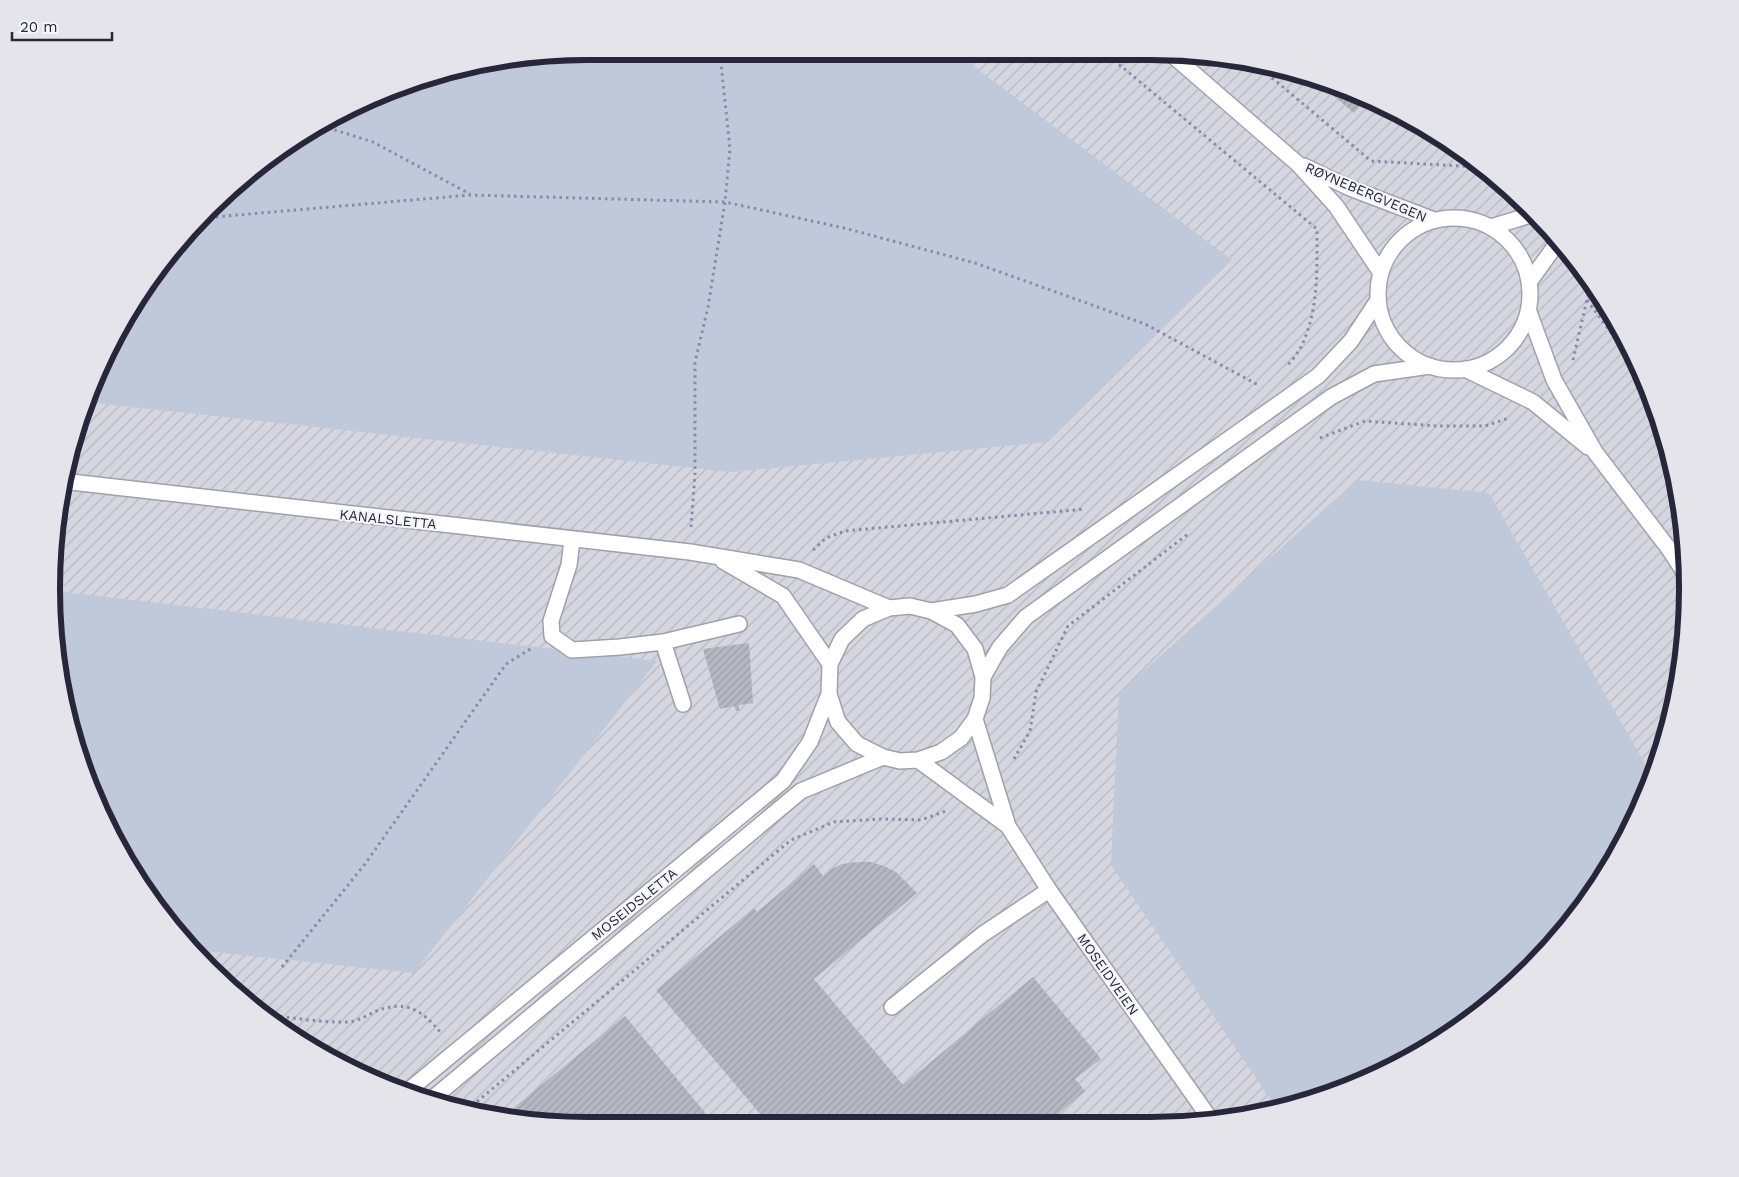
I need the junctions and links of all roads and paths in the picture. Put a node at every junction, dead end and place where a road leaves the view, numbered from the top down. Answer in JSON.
{"nodes":[{"id":1,"x":721,"y":60,"type":"edge"},
{"id":2,"x":1114,"y":60,"type":"edge"},
{"id":3,"x":1179,"y":61,"type":"edge"},
{"id":4,"x":1266,"y":73,"type":"edge"},
{"id":5,"x":329,"y":128,"type":"edge"},
{"id":6,"x":1298,"y":164,"type":"junction"},
{"id":7,"x":1468,"y":166,"type":"edge"},
{"id":8,"x":470,"y":195,"type":"junction"},
{"id":9,"x":725,"y":202,"type":"junction"},
{"id":10,"x":213,"y":217,"type":"edge"},
{"id":11,"x":1526,"y":217,"type":"edge"},
{"id":12,"x":1434,"y":220,"type":"junction"},
{"id":13,"x":1491,"y":227,"type":"junction"},
{"id":14,"x":1554,"y":247,"type":"edge"},
{"id":15,"x":1381,"y":273,"type":"junction"},
{"id":16,"x":1530,"y":281,"type":"junction"},
{"id":17,"x":1589,"y":293,"type":"edge"},
{"id":18,"x":1378,"y":300,"type":"junction"},
{"id":19,"x":1587,"y":300,"type":"junction"},
{"id":20,"x":1529,"y":312,"type":"junction"},
{"id":21,"x":1616,"y":340,"type":"edge"},
{"id":22,"x":1572,"y":364,"type":"dead end"},
{"id":23,"x":1430,"y":366,"type":"junction"},
{"id":24,"x":1465,"y":369,"type":"junction"},
{"id":25,"x":1282,"y":373,"type":"dead end"},
{"id":26,"x":1254,"y":393,"type":"dead end"},
{"id":27,"x":1510,"y":417,"type":"dead end"},
{"id":28,"x":1315,"y":440,"type":"dead end"},
{"id":29,"x":1595,"y":452,"type":"junction"},
{"id":30,"x":70,"y":483,"type":"edge"},
{"id":31,"x":1092,"y":509,"type":"dead end"},
{"id":32,"x":1194,"y":529,"type":"dead end"},
{"id":33,"x":572,"y":540,"type":"junction"},
{"id":34,"x":811,"y":551,"type":"dead end"},
{"id":35,"x":690,"y":552,"type":"junction"},
{"id":36,"x":713,"y":556,"type":"junction"},
{"id":37,"x":1678,"y":564,"type":"edge"},
{"id":38,"x":888,"y":608,"type":"junction"},
{"id":39,"x":931,"y":611,"type":"junction"},
{"id":40,"x":739,"y":624,"type":"dead end"},
{"id":41,"x":552,"y":636,"type":"junction"},
{"id":42,"x":663,"y":642,"type":"junction"},
{"id":43,"x":830,"y":664,"type":"junction"},
{"id":44,"x":983,"y":677,"type":"junction"},
{"id":45,"x":829,"y":694,"type":"junction"},
{"id":46,"x":683,"y":704,"type":"dead end"},
{"id":47,"x":975,"y":719,"type":"junction"},
{"id":48,"x":883,"y":757,"type":"junction"},
{"id":49,"x":918,"y":760,"type":"junction"},
{"id":50,"x":1012,"y":763,"type":"dead end"},
{"id":51,"x":949,"y":810,"type":"dead end"},
{"id":52,"x":1008,"y":826,"type":"junction"},
{"id":53,"x":1049,"y":890,"type":"junction"},
{"id":54,"x":282,"y":967,"type":"dead end"},
{"id":55,"x":892,"y":1007,"type":"dead end"},
{"id":56,"x":278,"y":1016,"type":"edge"},
{"id":57,"x":441,"y":1034,"type":"dead end"},
{"id":58,"x":413,"y":1087,"type":"edge"},
{"id":59,"x":437,"y":1095,"type":"edge"},
{"id":60,"x":474,"y":1104,"type":"edge"},
{"id":61,"x":1206,"y":1113,"type":"edge"}],
"edges":[{"from":1,"to":9,"type":"path"},
{"from":2,"to":25,"type":"path"},
{"from":3,"to":6,"type":"street","name":"RØYNEBERGVEGEN"},
{"from":4,"to":7,"type":"path"},
{"from":5,"to":8,"type":"path"},
{"from":6,"to":12,"type":"street","name":"RØYNEBERGVEGEN"},
{"from":6,"to":15,"type":"street","name":"RØYNEBERGVEGEN"},
{"from":8,"to":9,"type":"path"},
{"from":8,"to":10,"type":"path"},
{"from":9,"to":26,"type":"path"},
{"from":9,"to":35,"type":"path"},
{"from":11,"to":13,"type":"street"},
{"from":12,"to":13,"type":"street","name":"RØYNEBERGVEGEN"},
{"from":12,"to":15,"type":"street","name":"RØYNEBERGVEGEN"},
{"from":13,"to":16,"type":"street","name":"RØYNEBERGVEGEN"},
{"from":14,"to":16,"type":"street"},
{"from":15,"to":18,"type":"street","name":"RØYNEBERGVEGEN"},
{"from":16,"to":20,"type":"street","name":"RØYNEBERGVEGEN"},
{"from":17,"to":19,"type":"path"},
{"from":18,"to":23,"type":"street","name":"RØYNEBERGVEGEN"},
{"from":18,"to":39,"type":"street"},
{"from":19,"to":21,"type":"path"},
{"from":19,"to":22,"type":"path"},
{"from":20,"to":24,"type":"street","name":"RØYNEBERGVEGEN"},
{"from":20,"to":29,"type":"street","name":"RØYNEBERGVEGEN"},
{"from":23,"to":24,"type":"street","name":"RØYNEBERGVEGEN"},
{"from":23,"to":44,"type":"street"},
{"from":24,"to":29,"type":"street","name":"RØYNEBERGVEGEN"},
{"from":27,"to":28,"type":"path"},
{"from":29,"to":37,"type":"street","name":"RØYNEBERGVEGEN"},
{"from":30,"to":33,"type":"street","name":"KANALSLETTA"},
{"from":31,"to":34,"type":"path"},
{"from":32,"to":50,"type":"path"},
{"from":33,"to":35,"type":"street","name":"KANALSLETTA"},
{"from":33,"to":41,"type":"street"},
{"from":35,"to":36,"type":"street","name":"KANALSLETTA"},
{"from":36,"to":38,"type":"street","name":"KANALSLETTA"},
{"from":36,"to":43,"type":"street"},
{"from":38,"to":39,"type":"street"},
{"from":38,"to":43,"type":"street"},
{"from":39,"to":44,"type":"street"},
{"from":40,"to":42,"type":"street"},
{"from":41,"to":42,"type":"street"},
{"from":41,"to":54,"type":"path"},
{"from":42,"to":46,"type":"street"},
{"from":43,"to":45,"type":"street"},
{"from":44,"to":47,"type":"street"},
{"from":45,"to":48,"type":"street"},
{"from":45,"to":58,"type":"street","name":"MOSEIDSLETTA"},
{"from":47,"to":49,"type":"street"},
{"from":47,"to":52,"type":"street"},
{"from":48,"to":49,"type":"street"},
{"from":48,"to":59,"type":"street","name":"MOSEIDSLETTA"},
{"from":49,"to":52,"type":"street"},
{"from":51,"to":60,"type":"path"},
{"from":52,"to":53,"type":"street","name":"MOSEIDVEIEN"},
{"from":53,"to":55,"type":"street"},
{"from":53,"to":61,"type":"street","name":"MOSEIDVEIEN"},
{"from":56,"to":57,"type":"path"}]}
